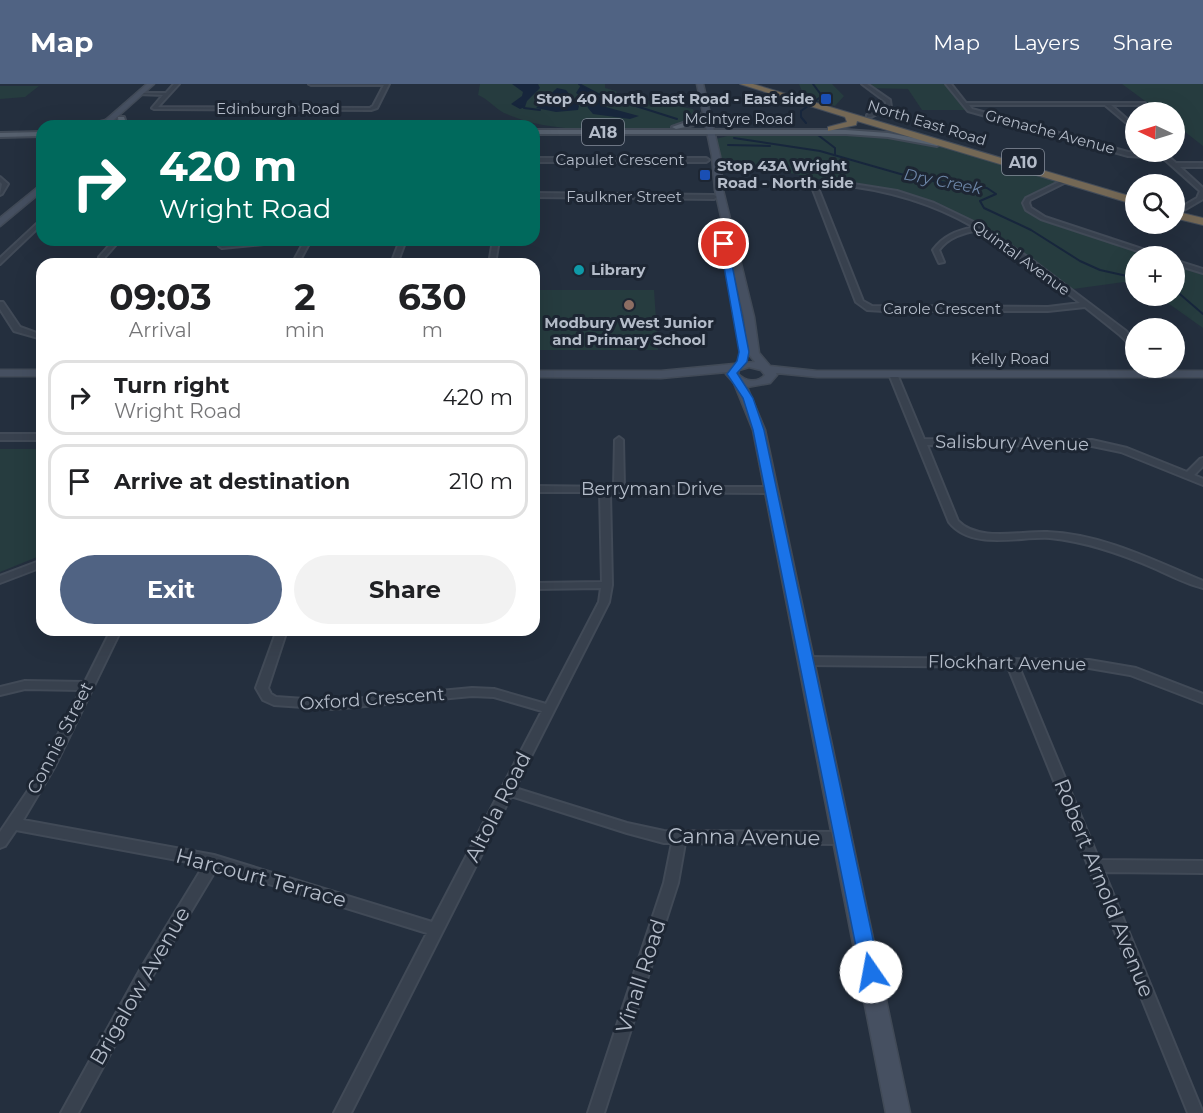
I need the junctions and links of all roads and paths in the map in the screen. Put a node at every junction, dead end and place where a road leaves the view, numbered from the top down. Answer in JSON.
{"nodes":[{"id":1,"x":151,"y":84,"type":"edge"},
{"id":2,"x":159,"y":84,"type":"edge"},
{"id":3,"x":177,"y":84,"type":"edge"},
{"id":4,"x":311,"y":84,"type":"edge"},
{"id":5,"x":387,"y":84,"type":"edge"},
{"id":6,"x":700,"y":84,"type":"edge"},
{"id":7,"x":744,"y":84,"type":"edge"},
{"id":8,"x":762,"y":84,"type":"edge"},
{"id":9,"x":864,"y":84,"type":"edge"},
{"id":10,"x":948,"y":84,"type":"edge"},
{"id":11,"x":139,"y":94,"type":"junction"},
{"id":12,"x":148,"y":94,"type":"junction"},
{"id":13,"x":167,"y":94,"type":"junction"},
{"id":14,"x":812,"y":102,"type":"junction"},
{"id":15,"x":965,"y":104,"type":"junction"},
{"id":16,"x":1106,"y":104,"type":"junction"},
{"id":17,"x":1125,"y":104,"type":"edge"},
{"id":18,"x":697,"y":113,"type":"joint"},
{"id":19,"x":849,"y":116,"type":"junction"},
{"id":20,"x":869,"y":116,"type":"junction"},
{"id":21,"x":113,"y":120,"type":"edge"},
{"id":22,"x":124,"y":120,"type":"edge"},
{"id":23,"x":1125,"y":120,"type":"edge"},
{"id":24,"x":892,"y":128,"type":"junction"},
{"id":25,"x":831,"y":129,"type":"junction"},
{"id":26,"x":0,"y":130,"type":"edge"},
{"id":27,"x":36,"y":130,"type":"edge"},
{"id":28,"x":540,"y":130,"type":"edge"},
{"id":29,"x":670,"y":130,"type":"junction"},
{"id":30,"x":920,"y":131,"type":"junction"},
{"id":31,"x":36,"y":134,"type":"edge"},
{"id":32,"x":706,"y":134,"type":"junction"},
{"id":33,"x":0,"y":135,"type":"edge"},
{"id":34,"x":943,"y":144,"type":"junction"},
{"id":35,"x":1125,"y":153,"type":"edge"},
{"id":36,"x":540,"y":160,"type":"edge"},
{"id":37,"x":706,"y":160,"type":"junction"},
{"id":38,"x":1172,"y":162,"type":"edge"},
{"id":39,"x":1176,"y":165,"type":"junction"},
{"id":40,"x":1203,"y":165,"type":"edge"},
{"id":41,"x":0,"y":179,"type":"edge"},
{"id":42,"x":1065,"y":181,"type":"junction"},
{"id":43,"x":821,"y":184,"type":"joint"},
{"id":44,"x":36,"y":188,"type":"edge"},
{"id":45,"x":36,"y":192,"type":"edge"},
{"id":46,"x":1125,"y":192,"type":"edge"},
{"id":47,"x":0,"y":193,"type":"edge"},
{"id":48,"x":540,"y":195,"type":"edge"},
{"id":49,"x":714,"y":197,"type":"junction"},
{"id":50,"x":1125,"y":199,"type":"edge"},
{"id":51,"x":25,"y":200,"type":"junction"},
{"id":52,"x":1185,"y":206,"type":"edge"},
{"id":53,"x":1185,"y":213,"type":"edge"},
{"id":54,"x":1201,"y":219,"type":"edge"},
{"id":55,"x":0,"y":223,"type":"edge"},
{"id":56,"x":36,"y":227,"type":"edge"},
{"id":57,"x":982,"y":228,"type":"junction"},
{"id":58,"x":112,"y":246,"type":"edge"},
{"id":59,"x":1128,"y":246,"type":"edge"},
{"id":60,"x":102,"y":258,"type":"edge"},
{"id":61,"x":0,"y":262,"type":"edge"},
{"id":62,"x":941,"y":262,"type":"dead end"},
{"id":63,"x":1185,"y":265,"type":"edge"},
{"id":64,"x":1203,"y":271,"type":"edge"},
{"id":65,"x":0,"y":304,"type":"edge"},
{"id":66,"x":1085,"y":304,"type":"junction"},
{"id":67,"x":36,"y":335,"type":"edge"},
{"id":68,"x":1125,"y":335,"type":"edge"},
{"id":69,"x":738,"y":366,"type":"junction"},
{"id":70,"x":1125,"y":371,"type":"edge"},
{"id":71,"x":0,"y":373,"type":"edge"},
{"id":72,"x":36,"y":373,"type":"edge"},
{"id":73,"x":674,"y":373,"type":"junction"},
{"id":74,"x":1185,"y":373,"type":"edge"},
{"id":75,"x":540,"y":374,"type":"edge"},
{"id":76,"x":893,"y":374,"type":"junction"},
{"id":77,"x":1203,"y":374,"type":"edge"},
{"id":78,"x":765,"y":375,"type":"junction"},
{"id":79,"x":738,"y":381,"type":"junction"},
{"id":80,"x":756,"y":419,"type":"junction"},
{"id":81,"x":0,"y":437,"type":"edge"},
{"id":82,"x":36,"y":437,"type":"edge"},
{"id":83,"x":619,"y":440,"type":"dead end"},
{"id":84,"x":921,"y":442,"type":"junction"},
{"id":85,"x":1203,"y":461,"type":"edge"},
{"id":86,"x":1188,"y":476,"type":"junction"},
{"id":87,"x":1203,"y":482,"type":"edge"},
{"id":88,"x":540,"y":489,"type":"edge"},
{"id":89,"x":605,"y":489,"type":"junction"},
{"id":90,"x":619,"y":489,"type":"junction"},
{"id":91,"x":771,"y":490,"type":"junction"},
{"id":92,"x":36,"y":565,"type":"edge"},
{"id":93,"x":0,"y":580,"type":"edge"},
{"id":94,"x":607,"y":585,"type":"junction"},
{"id":95,"x":1203,"y":585,"type":"edge"},
{"id":96,"x":540,"y":586,"type":"edge"},
{"id":97,"x":113,"y":636,"type":"edge"},
{"id":98,"x":280,"y":636,"type":"edge"},
{"id":99,"x":806,"y":661,"type":"junction"},
{"id":100,"x":1012,"y":663,"type":"junction"},
{"id":101,"x":87,"y":686,"type":"junction"},
{"id":102,"x":0,"y":691,"type":"edge"},
{"id":103,"x":1203,"y":699,"type":"edge"},
{"id":104,"x":549,"y":709,"type":"junction"},
{"id":105,"x":507,"y":790,"type":"junction"},
{"id":106,"x":14,"y":824,"type":"junction"},
{"id":107,"x":679,"y":838,"type":"junction"},
{"id":108,"x":843,"y":838,"type":"junction"},
{"id":109,"x":0,"y":842,"type":"edge"},
{"id":110,"x":214,"y":861,"type":"junction"},
{"id":111,"x":1096,"y":866,"type":"junction"},
{"id":112,"x":1203,"y":867,"type":"edge"},
{"id":113,"x":434,"y":929,"type":"junction"},
{"id":114,"x":1198,"y":1112,"type":"edge"},
{"id":115,"x":69,"y":1113,"type":"edge"},
{"id":116,"x":342,"y":1113,"type":"edge"},
{"id":117,"x":596,"y":1113,"type":"edge"},
{"id":118,"x":898,"y":1113,"type":"edge"}],
"edges":[{"from":1,"to":11,"type":"main road"},
{"from":2,"to":12,"type":"main road"},
{"from":3,"to":13,"type":"street"},
{"from":4,"to":5,"type":"street"},
{"from":5,"to":13,"type":"street","name":"Edinburgh Road"},
{"from":6,"to":32,"type":"main road"},
{"from":7,"to":14,"type":"highway","name":"North East Road","number":"A10"},
{"from":8,"to":14,"type":"highway","name":"North East Road","number":"A10"},
{"from":9,"to":20,"type":"street"},
{"from":10,"to":15,"type":"street","name":"Grenache Avenue"},
{"from":11,"to":12,"type":"street"},
{"from":11,"to":21,"type":"main road"},
{"from":12,"to":13,"type":"street"},
{"from":12,"to":22,"type":"main road"},
{"from":14,"to":19,"type":"highway","name":"North East Road","number":"A10"},
{"from":14,"to":20,"type":"highway","name":"North East Road","number":"A10"},
{"from":15,"to":16,"type":"street"},
{"from":15,"to":35,"type":"street","name":"Grenache Avenue"},
{"from":16,"to":17,"type":"street"},
{"from":16,"to":23,"type":"street"},
{"from":18,"to":29,"type":"main road"},
{"from":18,"to":32,"type":"main road"},
{"from":19,"to":24,"type":"highway","name":"North East Road","number":"A10"},
{"from":19,"to":25,"type":"highway"},
{"from":20,"to":30,"type":"highway","name":"North East Road","number":"A10"},
{"from":24,"to":25,"type":"main road","name":"McIntyre Road"},
{"from":24,"to":30,"type":"main road","name":"McIntyre Road"},
{"from":24,"to":34,"type":"highway","name":"North East Road","number":"A10"},
{"from":25,"to":32,"type":"main road","name":"McIntyre Road"},
{"from":26,"to":27,"type":"main road"},
{"from":28,"to":29,"type":"main road","name":"McIntyre Road","number":"A18"},
{"from":29,"to":32,"type":"main road","name":"McIntyre Road"},
{"from":30,"to":46,"type":"highway","name":"North East Road","number":"A10"},
{"from":31,"to":33,"type":"main road"},
{"from":32,"to":34,"type":"main road","name":"McIntyre Road"},
{"from":32,"to":37,"type":"main road"},
{"from":32,"to":78,"type":"main road"},
{"from":34,"to":42,"type":"highway","name":"North East Road","number":"A10"},
{"from":36,"to":37,"type":"street","name":"Capulet Crescent"},
{"from":37,"to":49,"type":"main road"},
{"from":38,"to":39,"type":"street"},
{"from":39,"to":40,"type":"street"},
{"from":39,"to":52,"type":"street"},
{"from":41,"to":47,"type":"street"},
{"from":42,"to":50,"type":"highway","name":"North East Road","number":"A10"},
{"from":42,"to":59,"type":"street"},
{"from":43,"to":57,"type":"street","name":"Quintal Avenue"},
{"from":43,"to":66,"type":"street","name":"Carole Crescent"},
{"from":44,"to":51,"type":"main road"},
{"from":45,"to":51,"type":"main road"},
{"from":48,"to":49,"type":"street","name":"Faulkner Street"},
{"from":49,"to":69,"type":"main road"},
{"from":51,"to":55,"type":"main road"},
{"from":53,"to":54,"type":"highway"},
{"from":56,"to":61,"type":"street"},
{"from":57,"to":62,"type":"street"},
{"from":57,"to":66,"type":"street","name":"Quintal Avenue"},
{"from":58,"to":60,"type":"street"},
{"from":63,"to":64,"type":"street"},
{"from":65,"to":67,"type":"street"},
{"from":66,"to":68,"type":"street","name":"Quintal Avenue"},
{"from":69,"to":73,"type":"main road"},
{"from":69,"to":78,"type":"main road"},
{"from":69,"to":79,"type":"main road"},
{"from":70,"to":76,"type":"main road","name":"Kelly Road"},
{"from":71,"to":72,"type":"main road"},
{"from":73,"to":75,"type":"main road"},
{"from":73,"to":79,"type":"main road"},
{"from":74,"to":77,"type":"main road","name":"Kelly Road"},
{"from":76,"to":78,"type":"main road","name":"Kelly Road"},
{"from":76,"to":84,"type":"street"},
{"from":78,"to":79,"type":"main road"},
{"from":78,"to":80,"type":"main road"},
{"from":79,"to":80,"type":"main road"},
{"from":80,"to":91,"type":"main road"},
{"from":81,"to":82,"type":"street"},
{"from":83,"to":90,"type":"street"},
{"from":84,"to":86,"type":"street","name":"Salisbury Avenue"},
{"from":84,"to":95,"type":"street"},
{"from":85,"to":86,"type":"street"},
{"from":86,"to":87,"type":"street","name":"Salisbury Avenue"},
{"from":88,"to":89,"type":"street","name":"Berryman Drive"},
{"from":89,"to":90,"type":"street","name":"Berryman Drive"},
{"from":89,"to":94,"type":"street","name":"Altola Road"},
{"from":90,"to":91,"type":"street","name":"Berryman Drive"},
{"from":91,"to":99,"type":"main road"},
{"from":92,"to":93,"type":"street"},
{"from":94,"to":96,"type":"street"},
{"from":94,"to":104,"type":"street","name":"Altola Road"},
{"from":97,"to":101,"type":"street","name":"Connie Street"},
{"from":98,"to":104,"type":"street","name":"Oxford Crescent"},
{"from":99,"to":100,"type":"street","name":"Flockhart Avenue"},
{"from":99,"to":108,"type":"main road"},
{"from":100,"to":103,"type":"street","name":"Flockhart Avenue"},
{"from":100,"to":111,"type":"street","name":"Robert Arnold Avenue"},
{"from":101,"to":102,"type":"street"},
{"from":101,"to":106,"type":"street","name":"Connie Street"},
{"from":104,"to":105,"type":"street","name":"Altola Road"},
{"from":105,"to":107,"type":"street","name":"Canna Avenue"},
{"from":105,"to":113,"type":"street","name":"Altola Road"},
{"from":106,"to":109,"type":"street","name":"Connie Street"},
{"from":106,"to":110,"type":"street","name":"Harcourt Terrace"},
{"from":107,"to":108,"type":"street","name":"Canna Avenue"},
{"from":107,"to":117,"type":"street","name":"Vinall Road"},
{"from":108,"to":118,"type":"main road"},
{"from":110,"to":113,"type":"street","name":"Harcourt Terrace"},
{"from":110,"to":115,"type":"street","name":"Brigalow Avenue"},
{"from":111,"to":112,"type":"street"},
{"from":111,"to":114,"type":"street","name":"Robert Arnold Avenue"},
{"from":113,"to":116,"type":"street","name":"Altola Road"}]}
